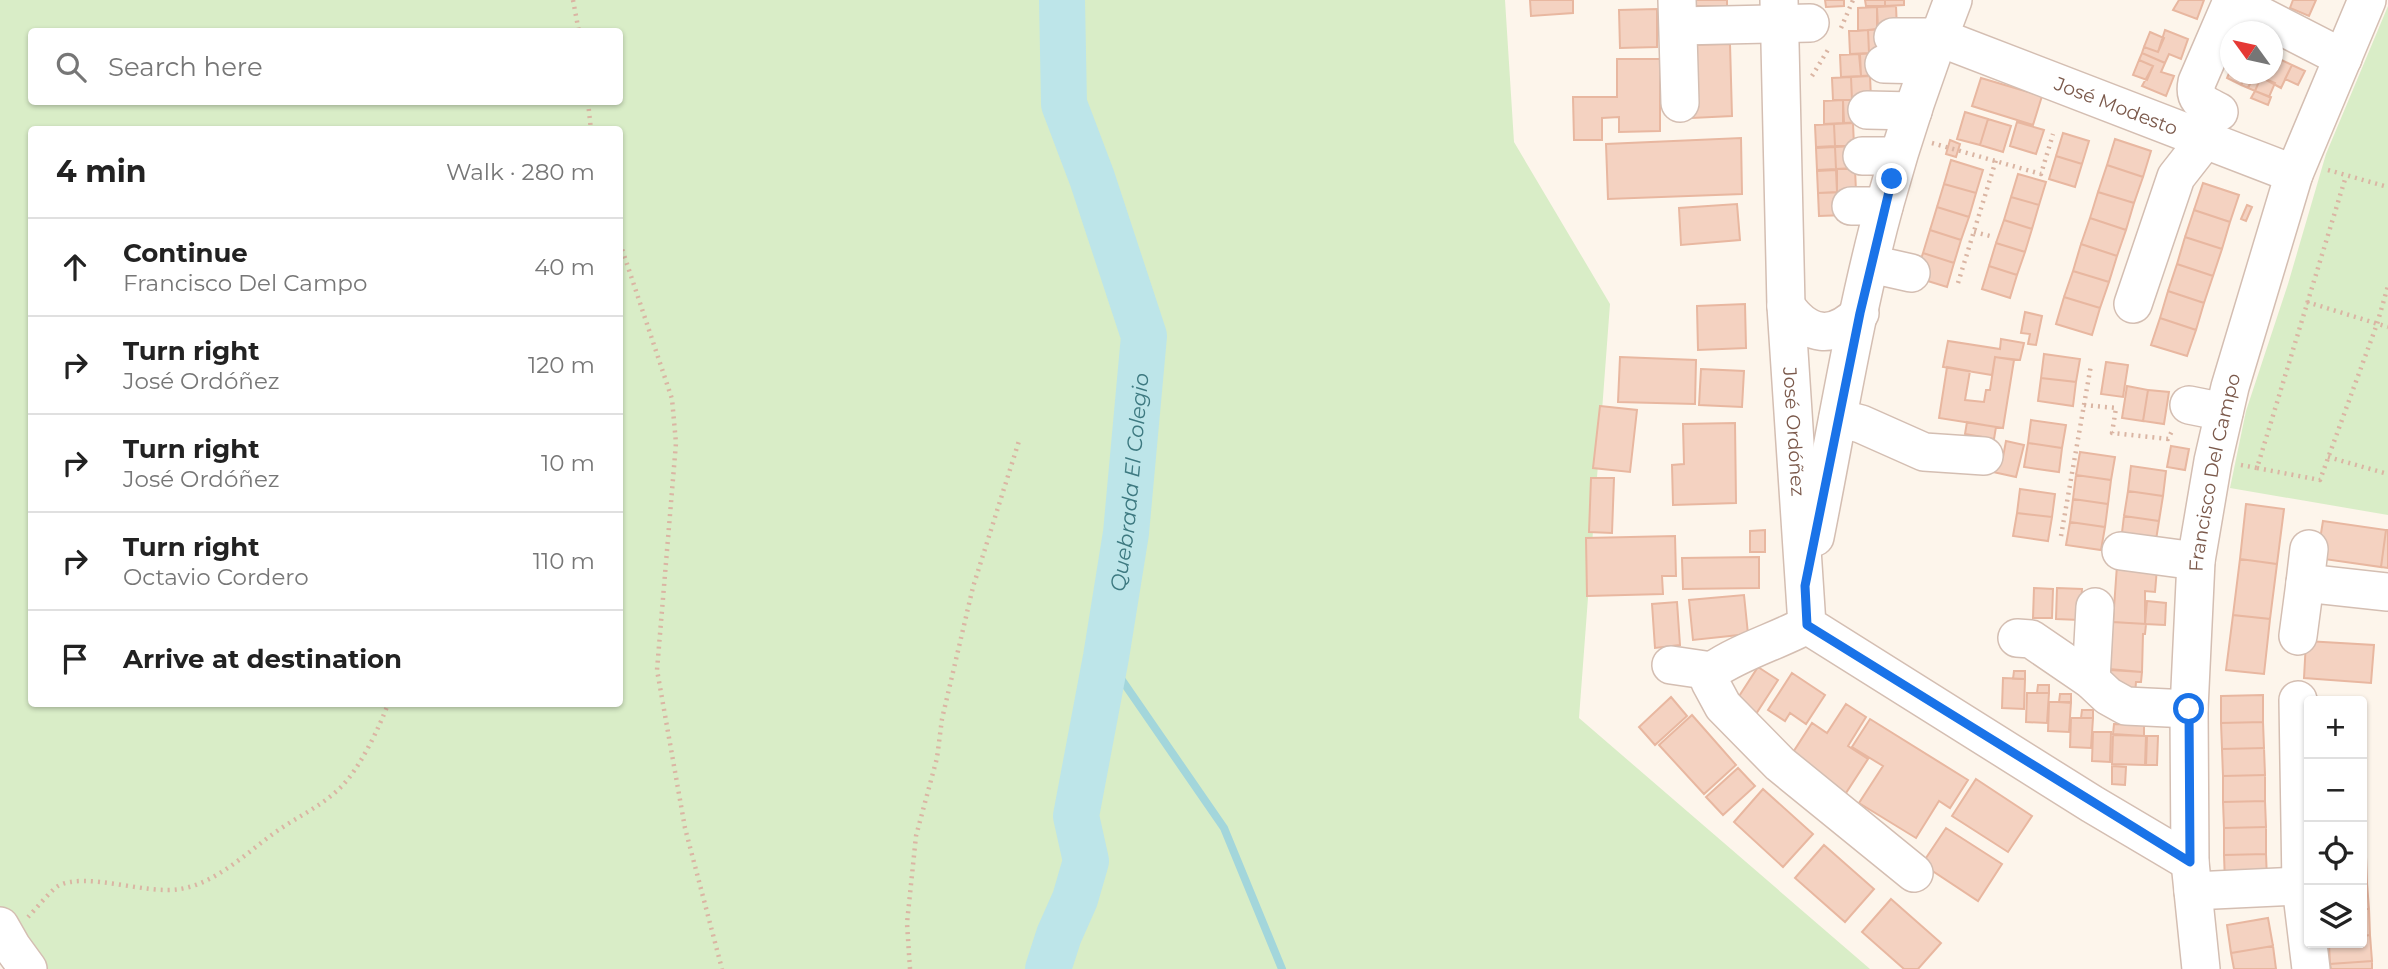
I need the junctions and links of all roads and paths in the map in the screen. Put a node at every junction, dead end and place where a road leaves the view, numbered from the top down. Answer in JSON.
{"nodes":[{"id":1,"x":573,"y":0,"type":"edge"},
{"id":2,"x":1853,"y":0,"type":"edge"},
{"id":3,"x":2367,"y":0,"type":"edge"},
{"id":4,"x":2232,"y":1,"type":"edge"},
{"id":5,"x":1678,"y":13,"type":"edge"},
{"id":6,"x":1807,"y":25,"type":"edge"},
{"id":7,"x":578,"y":28,"type":"edge"},
{"id":8,"x":2343,"y":58,"type":"junction"},
{"id":9,"x":1781,"y":89,"type":"junction"},
{"id":10,"x":1680,"y":103,"type":"dead end"},
{"id":11,"x":1897,"y":104,"type":"edge"},
{"id":12,"x":588,"y":105,"type":"edge"},
{"id":13,"x":591,"y":126,"type":"edge"},
{"id":14,"x":2212,"y":126,"type":"junction"},
{"id":15,"x":2053,"y":134,"type":"dead end"},
{"id":16,"x":1944,"y":147,"type":"dead end"},
{"id":17,"x":1996,"y":160,"type":"junction"},
{"id":18,"x":2297,"y":168,"type":"junction"},
{"id":19,"x":2346,"y":176,"type":"junction"},
{"id":20,"x":2388,"y":187,"type":"edge"},
{"id":21,"x":1974,"y":232,"type":"junction"},
{"id":22,"x":1990,"y":236,"type":"dead end"},
{"id":23,"x":623,"y":252,"type":"edge"},
{"id":24,"x":1871,"y":264,"type":"junction"},
{"id":25,"x":1911,"y":273,"type":"dead end"},
{"id":26,"x":1958,"y":283,"type":"dead end"},
{"id":27,"x":2388,"y":286,"type":"edge"},
{"id":28,"x":2307,"y":302,"type":"junction"},
{"id":29,"x":2133,"y":304,"type":"dead end"},
{"id":30,"x":1786,"y":306,"type":"junction"},
{"id":31,"x":1860,"y":313,"type":"junction"},
{"id":32,"x":2377,"y":324,"type":"junction"},
{"id":33,"x":2388,"y":327,"type":"edge"},
{"id":34,"x":2091,"y":365,"type":"dead end"},
{"id":35,"x":2084,"y":405,"type":"junction"},
{"id":36,"x":1838,"y":418,"type":"junction"},
{"id":37,"x":2211,"y":429,"type":"junction"},
{"id":38,"x":1019,"y":441,"type":"dead end"},
{"id":39,"x":1984,"y":456,"type":"dead end"},
{"id":40,"x":2328,"y":457,"type":"junction"},
{"id":41,"x":2257,"y":468,"type":"junction"},
{"id":42,"x":2388,"y":474,"type":"edge"},
{"id":43,"x":2061,"y":536,"type":"dead end"},
{"id":44,"x":2121,"y":551,"type":"dead end"},
{"id":45,"x":2196,"y":561,"type":"junction"},
{"id":46,"x":1805,"y":586,"type":"junction"},
{"id":47,"x":2388,"y":592,"type":"edge"},
{"id":48,"x":2095,"y":607,"type":"dead end"},
{"id":49,"x":1807,"y":625,"type":"junction"},
{"id":50,"x":2298,"y":636,"type":"dead end"},
{"id":51,"x":2017,"y":638,"type":"dead end"},
{"id":52,"x":1671,"y":665,"type":"dead end"},
{"id":53,"x":1712,"y":671,"type":"junction"},
{"id":54,"x":2091,"y":680,"type":"junction"},
{"id":55,"x":2298,"y":699,"type":"dead end"},
{"id":56,"x":387,"y":707,"type":"edge"},
{"id":57,"x":2189,"y":709,"type":"junction"},
{"id":58,"x":1914,"y":873,"type":"dead end"},
{"id":59,"x":2193,"y":889,"type":"junction"},
{"id":60,"x":2302,"y":896,"type":"junction"},
{"id":61,"x":12,"y":945,"type":"edge"},
{"id":62,"x":722,"y":969,"type":"edge"},
{"id":63,"x":910,"y":969,"type":"edge"},
{"id":64,"x":2201,"y":969,"type":"edge"},
{"id":65,"x":2311,"y":969,"type":"edge"}],
"edges":[{"from":1,"to":7,"type":"path"},
{"from":2,"to":6,"type":"path"},
{"from":3,"to":8,"type":"street","name":"Francisco Del Campo"},
{"from":4,"to":8,"type":"street"},
{"from":4,"to":14,"type":"street"},
{"from":5,"to":6,"type":"street"},
{"from":5,"to":10,"type":"street"},
{"from":6,"to":9,"type":"street","name":"José Ordóñez"},
{"from":6,"to":9,"type":"path"},
{"from":8,"to":18,"type":"street","name":"Francisco Del Campo"},
{"from":9,"to":30,"type":"street","name":"José Ordóñez"},
{"from":11,"to":14,"type":"street","name":"José Modesto"},
{"from":11,"to":24,"type":"street"},
{"from":12,"to":13,"type":"path"},
{"from":14,"to":18,"type":"street","name":"José Modesto"},
{"from":14,"to":29,"type":"street"},
{"from":15,"to":17,"type":"path"},
{"from":16,"to":17,"type":"path"},
{"from":17,"to":21,"type":"path"},
{"from":18,"to":19,"type":"path"},
{"from":18,"to":37,"type":"street","name":"Francisco Del Campo"},
{"from":19,"to":20,"type":"path"},
{"from":19,"to":28,"type":"path"},
{"from":21,"to":22,"type":"path"},
{"from":21,"to":26,"type":"path"},
{"from":23,"to":62,"type":"path"},
{"from":24,"to":25,"type":"street"},
{"from":24,"to":31,"type":"street"},
{"from":27,"to":32,"type":"path"},
{"from":28,"to":32,"type":"path"},
{"from":28,"to":41,"type":"path"},
{"from":30,"to":31,"type":"street"},
{"from":30,"to":46,"type":"street","name":"José Ordóñez"},
{"from":31,"to":36,"type":"street"},
{"from":32,"to":33,"type":"path"},
{"from":32,"to":40,"type":"path"},
{"from":34,"to":35,"type":"path"},
{"from":35,"to":37,"type":"path"},
{"from":35,"to":43,"type":"path"},
{"from":36,"to":39,"type":"street"},
{"from":36,"to":46,"type":"street"},
{"from":37,"to":41,"type":"path"},
{"from":37,"to":45,"type":"street","name":"Francisco Del Campo"},
{"from":38,"to":63,"type":"path"},
{"from":40,"to":41,"type":"path"},
{"from":40,"to":42,"type":"path"},
{"from":44,"to":45,"type":"street"},
{"from":45,"to":57,"type":"street","name":"Francisco Del Campo"},
{"from":46,"to":49,"type":"street","name":"José Ordóñez"},
{"from":47,"to":50,"type":"street"},
{"from":48,"to":54,"type":"street"},
{"from":49,"to":53,"type":"street"},
{"from":49,"to":59,"type":"street"},
{"from":51,"to":54,"type":"street"},
{"from":52,"to":53,"type":"street"},
{"from":53,"to":58,"type":"street"},
{"from":54,"to":57,"type":"street"},
{"from":55,"to":60,"type":"street"},
{"from":56,"to":61,"type":"path"},
{"from":57,"to":59,"type":"street","name":"Francisco Del Campo"},
{"from":59,"to":60,"type":"street"},
{"from":59,"to":64,"type":"street","name":"Francisco Del Campo"},
{"from":60,"to":65,"type":"street"}]}
